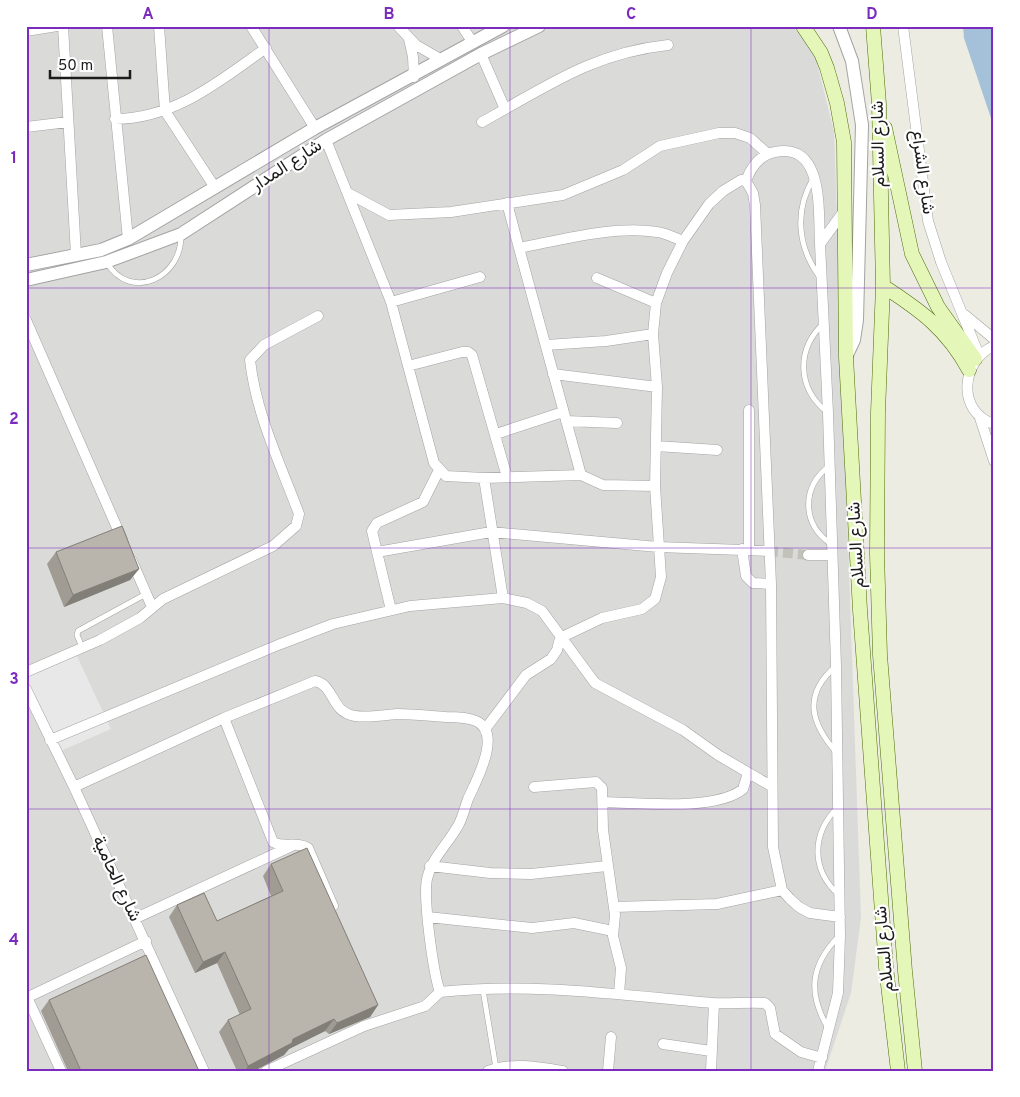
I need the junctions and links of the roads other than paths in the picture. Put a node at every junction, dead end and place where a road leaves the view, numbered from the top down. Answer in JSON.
{"nodes":[{"id":1,"x":57,"y":26,"type":"edge"},
{"id":2,"x":63,"y":26,"type":"edge"},
{"id":3,"x":107,"y":26,"type":"edge"},
{"id":4,"x":159,"y":26,"type":"edge"},
{"id":5,"x":252,"y":26,"type":"edge"},
{"id":6,"x":398,"y":26,"type":"edge"},
{"id":7,"x":462,"y":26,"type":"edge"},
{"id":8,"x":503,"y":26,"type":"edge"},
{"id":9,"x":539,"y":26,"type":"edge"},
{"id":10,"x":803,"y":26,"type":"edge"},
{"id":11,"x":839,"y":26,"type":"edge"},
{"id":12,"x":873,"y":26,"type":"edge"},
{"id":13,"x":903,"y":26,"type":"edge"},
{"id":14,"x":27,"y":29,"type":"edge"},
{"id":15,"x":487,"y":31,"type":"edge"},
{"id":16,"x":408,"y":38,"type":"junction"},
{"id":17,"x":473,"y":43,"type":"junction"},
{"id":18,"x":668,"y":45,"type":"dead end"},
{"id":19,"x":266,"y":48,"type":"junction"},
{"id":20,"x":481,"y":54,"type":"junction"},
{"id":21,"x":442,"y":60,"type":"junction"},
{"id":22,"x":414,"y":77,"type":"junction"},
{"id":23,"x":879,"y":104,"type":"junction"},
{"id":24,"x":505,"y":109,"type":"junction"},
{"id":25,"x":166,"y":111,"type":"junction"},
{"id":26,"x":115,"y":119,"type":"junction"},
{"id":27,"x":68,"y":122,"type":"junction"},
{"id":28,"x":482,"y":122,"type":"dead end"},
{"id":29,"x":26,"y":127,"type":"edge"},
{"id":30,"x":315,"y":128,"type":"junction"},
{"id":31,"x":326,"y":140,"type":"junction"},
{"id":32,"x":768,"y":154,"type":"junction"},
{"id":33,"x":815,"y":175,"type":"junction"},
{"id":34,"x":746,"y":181,"type":"junction"},
{"id":35,"x":214,"y":186,"type":"junction"},
{"id":36,"x":348,"y":193,"type":"junction"},
{"id":37,"x":507,"y":203,"type":"junction"},
{"id":38,"x":844,"y":211,"type":"junction"},
{"id":39,"x":181,"y":234,"type":"junction"},
{"id":40,"x":128,"y":239,"type":"junction"},
{"id":41,"x":683,"y":241,"type":"junction"},
{"id":42,"x":820,"y":244,"type":"junction"},
{"id":43,"x":519,"y":248,"type":"junction"},
{"id":44,"x":76,"y":255,"type":"junction"},
{"id":45,"x":106,"y":262,"type":"junction"},
{"id":46,"x":26,"y":265,"type":"edge"},
{"id":47,"x":480,"y":277,"type":"dead end"},
{"id":48,"x":598,"y":278,"type":"dead end"},
{"id":49,"x":821,"y":279,"type":"junction"},
{"id":50,"x":26,"y":280,"type":"edge"},
{"id":51,"x":882,"y":286,"type":"junction"},
{"id":52,"x":391,"y":302,"type":"junction"},
{"id":53,"x":656,"y":303,"type":"junction"},
{"id":54,"x":962,"y":312,"type":"junction"},
{"id":55,"x":318,"y":316,"type":"dead end"},
{"id":56,"x":26,"y":320,"type":"edge"},
{"id":57,"x":824,"y":323,"type":"junction"},
{"id":58,"x":653,"y":334,"type":"junction"},
{"id":59,"x":994,"y":339,"type":"edge"},
{"id":60,"x":546,"y":345,"type":"junction"},
{"id":61,"x":994,"y":346,"type":"edge"},
{"id":62,"x":846,"y":357,"type":"junction"},
{"id":63,"x":974,"y":361,"type":"junction"},
{"id":64,"x":408,"y":366,"type":"junction"},
{"id":65,"x":553,"y":374,"type":"junction"},
{"id":66,"x":657,"y":387,"type":"junction"},
{"id":67,"x":749,"y":410,"type":"dead end"},
{"id":68,"x":828,"y":413,"type":"junction"},
{"id":69,"x":564,"y":416,"type":"junction"},
{"id":70,"x":979,"y":416,"type":"junction"},
{"id":71,"x":617,"y":423,"type":"dead end"},
{"id":72,"x":994,"y":424,"type":"edge"},
{"id":73,"x":496,"y":434,"type":"junction"},
{"id":74,"x":656,"y":446,"type":"junction"},
{"id":75,"x":717,"y":450,"type":"dead end"},
{"id":76,"x":994,"y":462,"type":"edge"},
{"id":77,"x":829,"y":466,"type":"junction"},
{"id":78,"x":439,"y":470,"type":"junction"},
{"id":79,"x":581,"y":475,"type":"junction"},
{"id":80,"x":507,"y":477,"type":"junction"},
{"id":81,"x":484,"y":478,"type":"junction"},
{"id":82,"x":655,"y":486,"type":"junction"},
{"id":83,"x":491,"y":532,"type":"junction"},
{"id":84,"x":658,"y":547,"type":"junction"},
{"id":85,"x":746,"y":549,"type":"junction"},
{"id":86,"x":831,"y":550,"type":"junction"},
{"id":87,"x":768,"y":551,"type":"junction"},
{"id":88,"x":377,"y":552,"type":"junction"},
{"id":89,"x":808,"y":555,"type":"tunnel mouth"},
{"id":90,"x":771,"y":584,"type":"junction"},
{"id":91,"x":146,"y":594,"type":"junction"},
{"id":92,"x":503,"y":598,"type":"junction"},
{"id":93,"x":152,"y":607,"type":"junction"},
{"id":94,"x":391,"y":610,"type":"junction"},
{"id":95,"x":560,"y":638,"type":"junction"},
{"id":96,"x":82,"y":647,"type":"junction"},
{"id":97,"x":836,"y":666,"type":"junction"},
{"id":98,"x":26,"y":672,"type":"edge"},
{"id":99,"x":26,"y":689,"type":"edge"},
{"id":100,"x":224,"y":718,"type":"junction"},
{"id":101,"x":486,"y":728,"type":"junction"},
{"id":102,"x":50,"y":740,"type":"junction"},
{"id":103,"x":837,"y":754,"type":"junction"},
{"id":104,"x":748,"y":773,"type":"junction"},
{"id":105,"x":772,"y":786,"type":"junction"},
{"id":106,"x":74,"y":787,"type":"junction"},
{"id":107,"x":534,"y":787,"type":"dead end"},
{"id":108,"x":603,"y":802,"type":"junction"},
{"id":109,"x":838,"y":807,"type":"junction"},
{"id":110,"x":297,"y":844,"type":"junction"},
{"id":111,"x":430,"y":866,"type":"junction"},
{"id":112,"x":607,"y":866,"type":"junction"},
{"id":113,"x":782,"y":890,"type":"junction"},
{"id":114,"x":840,"y":896,"type":"junction"},
{"id":115,"x":614,"y":906,"type":"junction"},
{"id":116,"x":428,"y":917,"type":"junction"},
{"id":117,"x":840,"y":917,"type":"junction"},
{"id":118,"x":338,"y":918,"type":"edge"},
{"id":119,"x":134,"y":919,"type":"junction"},
{"id":120,"x":613,"y":930,"type":"junction"},
{"id":121,"x":840,"y":936,"type":"junction"},
{"id":122,"x":146,"y":941,"type":"junction"},
{"id":123,"x":483,"y":987,"type":"junction"},
{"id":124,"x":440,"y":992,"type":"junction"},
{"id":125,"x":619,"y":994,"type":"junction"},
{"id":126,"x":27,"y":998,"type":"edge"},
{"id":127,"x":714,"y":1003,"type":"junction"},
{"id":128,"x":829,"y":1031,"type":"junction"},
{"id":129,"x":611,"y":1038,"type":"dead end"},
{"id":130,"x":663,"y":1044,"type":"dead end"},
{"id":131,"x":711,"y":1050,"type":"junction"},
{"id":132,"x":822,"y":1058,"type":"junction"},
{"id":133,"x":492,"y":1069,"type":"edge"},
{"id":134,"x":61,"y":1071,"type":"edge"},
{"id":135,"x":204,"y":1071,"type":"edge"},
{"id":136,"x":266,"y":1071,"type":"edge"},
{"id":137,"x":563,"y":1071,"type":"edge"},
{"id":138,"x":608,"y":1071,"type":"edge"},
{"id":139,"x":711,"y":1071,"type":"edge"},
{"id":140,"x":818,"y":1071,"type":"edge"},
{"id":141,"x":898,"y":1071,"type":"edge"},
{"id":142,"x":915,"y":1071,"type":"edge"}],
"edges":[{"from":1,"to":14,"type":"street"},
{"from":2,"to":27,"type":"street"},
{"from":3,"to":26,"type":"street"},
{"from":4,"to":25,"type":"street"},
{"from":5,"to":19,"type":"street"},
{"from":6,"to":16,"type":"street"},
{"from":7,"to":17,"type":"street"},
{"from":8,"to":15,"type":"street","name":"شارع المدار"},
{"from":9,"to":20,"type":"street","name":"شارع المدار"},
{"from":10,"to":38,"type":"main road","name":"شارع السلام"},
{"from":11,"to":62,"type":"street"},
{"from":12,"to":23,"type":"main road","name":"شارع السلام"},
{"from":13,"to":54,"type":"street","name":"شارع الشراع"},
{"from":15,"to":17,"type":"street","name":"شارع المدار"},
{"from":16,"to":21,"type":"street"},
{"from":16,"to":22,"type":"street"},
{"from":17,"to":21,"type":"street","name":"شارع المدار"},
{"from":18,"to":24,"type":"street"},
{"from":19,"to":25,"type":"street"},
{"from":19,"to":30,"type":"street"},
{"from":20,"to":24,"type":"street"},
{"from":20,"to":31,"type":"street","name":"شارع المدار"},
{"from":21,"to":22,"type":"street","name":"شارع المدار"},
{"from":22,"to":30,"type":"street","name":"شارع المدار"},
{"from":23,"to":51,"type":"main road","name":"شارع السلام"},
{"from":23,"to":63,"type":"main road"},
{"from":24,"to":28,"type":"street"},
{"from":25,"to":26,"type":"street"},
{"from":25,"to":35,"type":"street"},
{"from":26,"to":40,"type":"street"},
{"from":27,"to":29,"type":"street"},
{"from":27,"to":44,"type":"street"},
{"from":30,"to":35,"type":"street","name":"شارع المدار"},
{"from":31,"to":36,"type":"street"},
{"from":31,"to":39,"type":"street","name":"شارع المدار"},
{"from":32,"to":33,"type":"street"},
{"from":32,"to":34,"type":"street"},
{"from":32,"to":37,"type":"street"},
{"from":33,"to":42,"type":"street"},
{"from":33,"to":49,"type":"lane"},
{"from":34,"to":41,"type":"street"},
{"from":34,"to":87,"type":"street"},
{"from":35,"to":40,"type":"street","name":"شارع المدار"},
{"from":36,"to":37,"type":"street"},
{"from":36,"to":52,"type":"street"},
{"from":37,"to":43,"type":"street"},
{"from":38,"to":42,"type":"street"},
{"from":38,"to":62,"type":"main road","name":"شارع السلام"},
{"from":39,"to":45,"type":"street","name":"شارع المدار"},
{"from":39,"to":45,"type":"lane"},
{"from":40,"to":44,"type":"street","name":"شارع المدار"},
{"from":41,"to":43,"type":"street"},
{"from":41,"to":53,"type":"street"},
{"from":42,"to":49,"type":"street"},
{"from":43,"to":60,"type":"street"},
{"from":44,"to":46,"type":"street","name":"شارع المدار"},
{"from":45,"to":50,"type":"street","name":"شارع المدار"},
{"from":47,"to":52,"type":"street"},
{"from":48,"to":53,"type":"street"},
{"from":49,"to":57,"type":"street"},
{"from":51,"to":63,"type":"main road"},
{"from":51,"to":142,"type":"main road","name":"شارع السلام"},
{"from":52,"to":64,"type":"street"},
{"from":53,"to":58,"type":"street"},
{"from":54,"to":59,"type":"street"},
{"from":54,"to":63,"type":"street","name":"شارع الشراع"},
{"from":55,"to":93,"type":"street"},
{"from":56,"to":91,"type":"street"},
{"from":57,"to":68,"type":"street"},
{"from":57,"to":68,"type":"lane"},
{"from":58,"to":60,"type":"street"},
{"from":58,"to":66,"type":"street"},
{"from":60,"to":65,"type":"street"},
{"from":61,"to":63,"type":"street"},
{"from":62,"to":141,"type":"main road","name":"شارع السلام"},
{"from":63,"to":70,"type":"street"},
{"from":64,"to":73,"type":"street"},
{"from":64,"to":78,"type":"street"},
{"from":65,"to":66,"type":"street"},
{"from":65,"to":69,"type":"street"},
{"from":66,"to":74,"type":"street"},
{"from":67,"to":85,"type":"street"},
{"from":68,"to":77,"type":"street"},
{"from":69,"to":71,"type":"street"},
{"from":69,"to":73,"type":"street"},
{"from":69,"to":79,"type":"street"},
{"from":70,"to":72,"type":"street"},
{"from":70,"to":76,"type":"street"},
{"from":73,"to":80,"type":"street"},
{"from":74,"to":75,"type":"street"},
{"from":74,"to":82,"type":"street"},
{"from":77,"to":86,"type":"street"},
{"from":77,"to":86,"type":"lane"},
{"from":78,"to":81,"type":"street"},
{"from":78,"to":88,"type":"street"},
{"from":79,"to":80,"type":"street"},
{"from":79,"to":82,"type":"street"},
{"from":80,"to":81,"type":"street"},
{"from":81,"to":83,"type":"street"},
{"from":82,"to":84,"type":"street"},
{"from":83,"to":84,"type":"street"},
{"from":83,"to":88,"type":"street"},
{"from":83,"to":92,"type":"street"},
{"from":84,"to":85,"type":"street"},
{"from":84,"to":95,"type":"street"},
{"from":85,"to":87,"type":"street"},
{"from":85,"to":90,"type":"street"},
{"from":86,"to":89,"type":"street"},
{"from":86,"to":97,"type":"street"},
{"from":87,"to":90,"type":"street"},
{"from":88,"to":94,"type":"street"},
{"from":90,"to":105,"type":"street"},
{"from":91,"to":93,"type":"street"},
{"from":91,"to":96,"type":"lane"},
{"from":92,"to":94,"type":"street"},
{"from":92,"to":95,"type":"street"},
{"from":93,"to":96,"type":"street"},
{"from":94,"to":102,"type":"street"},
{"from":95,"to":101,"type":"street"},
{"from":95,"to":104,"type":"street"},
{"from":96,"to":98,"type":"street"},
{"from":97,"to":103,"type":"street"},
{"from":97,"to":103,"type":"lane"},
{"from":99,"to":102,"type":"street","name":"شارع الحامية"},
{"from":100,"to":101,"type":"street"},
{"from":100,"to":106,"type":"street"},
{"from":100,"to":110,"type":"street"},
{"from":101,"to":111,"type":"street"},
{"from":102,"to":106,"type":"street","name":"شارع الحامية"},
{"from":103,"to":109,"type":"street"},
{"from":104,"to":105,"type":"street"},
{"from":104,"to":108,"type":"street"},
{"from":105,"to":113,"type":"street"},
{"from":106,"to":119,"type":"street","name":"شارع الحامية"},
{"from":107,"to":108,"type":"street"},
{"from":108,"to":112,"type":"street"},
{"from":109,"to":114,"type":"street"},
{"from":109,"to":114,"type":"lane"},
{"from":110,"to":118,"type":"street"},
{"from":110,"to":119,"type":"street"},
{"from":111,"to":112,"type":"street"},
{"from":111,"to":116,"type":"street"},
{"from":112,"to":115,"type":"street"},
{"from":113,"to":115,"type":"street"},
{"from":113,"to":117,"type":"street"},
{"from":114,"to":117,"type":"street"},
{"from":115,"to":120,"type":"street"},
{"from":116,"to":120,"type":"street"},
{"from":116,"to":124,"type":"street"},
{"from":117,"to":121,"type":"street"},
{"from":119,"to":122,"type":"street","name":"شارع الحامية"},
{"from":120,"to":125,"type":"street"},
{"from":121,"to":128,"type":"street"},
{"from":121,"to":128,"type":"lane"},
{"from":122,"to":126,"type":"street"},
{"from":122,"to":135,"type":"street","name":"شارع الحامية"},
{"from":123,"to":124,"type":"street"},
{"from":123,"to":125,"type":"street"},
{"from":123,"to":133,"type":"lane"},
{"from":124,"to":136,"type":"street"},
{"from":125,"to":127,"type":"street"},
{"from":126,"to":134,"type":"street"},
{"from":127,"to":131,"type":"street"},
{"from":127,"to":132,"type":"street"},
{"from":128,"to":132,"type":"street"},
{"from":129,"to":138,"type":"street"},
{"from":130,"to":131,"type":"street"},
{"from":131,"to":139,"type":"street"},
{"from":132,"to":140,"type":"street"},
{"from":133,"to":137,"type":"street"}]}
